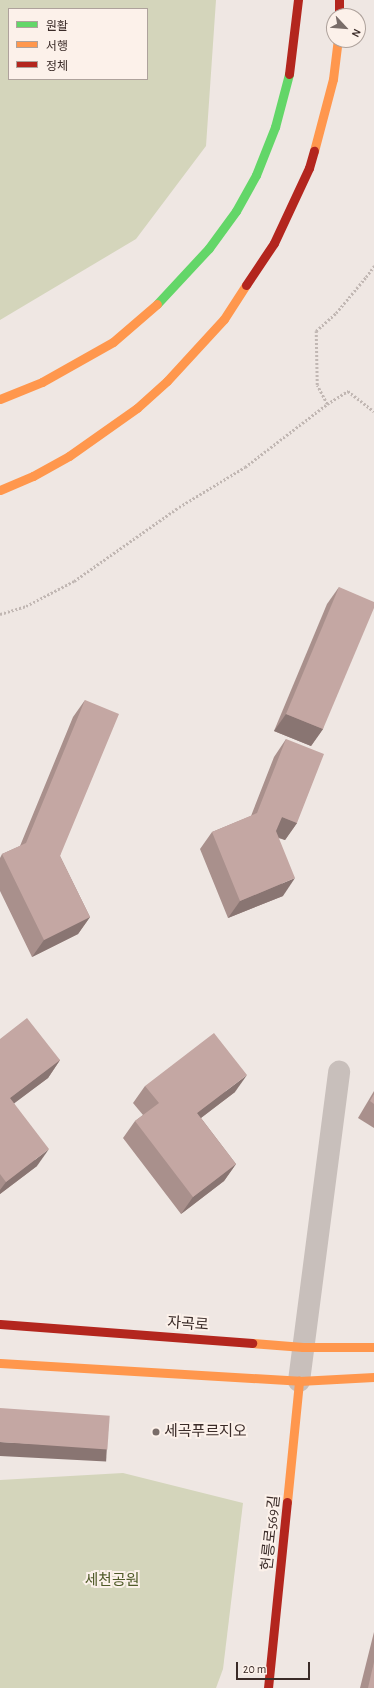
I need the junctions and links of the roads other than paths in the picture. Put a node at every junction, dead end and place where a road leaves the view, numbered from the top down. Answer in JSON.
{"nodes":[{"id":1,"x":298,"y":0,"type":"edge"},
{"id":2,"x":337,"y":48,"type":"edge"},
{"id":3,"x":0,"y":399,"type":"edge"},
{"id":4,"x":0,"y":490,"type":"edge"},
{"id":5,"x":339,"y":1072,"type":"dead end"},
{"id":6,"x":0,"y":1324,"type":"edge"},
{"id":7,"x":303,"y":1347,"type":"junction"},
{"id":8,"x":374,"y":1347,"type":"edge"},
{"id":9,"x":0,"y":1363,"type":"edge"},
{"id":10,"x":374,"y":1377,"type":"edge"},
{"id":11,"x":299,"y":1381,"type":"junction"},
{"id":12,"x":268,"y":1688,"type":"edge"}],
"edges":[{"from":1,"to":3,"type":"main road"},
{"from":2,"to":4,"type":"main road"},
{"from":5,"to":7,"type":"street"},
{"from":6,"to":7,"type":"main road","name":"자곡로"},
{"from":7,"to":8,"type":"main road","name":"자곡로"},
{"from":7,"to":11,"type":"street"},
{"from":9,"to":11,"type":"main road"},
{"from":10,"to":11,"type":"main road"},
{"from":11,"to":12,"type":"main road","name":"헌릉로569길"}]}
